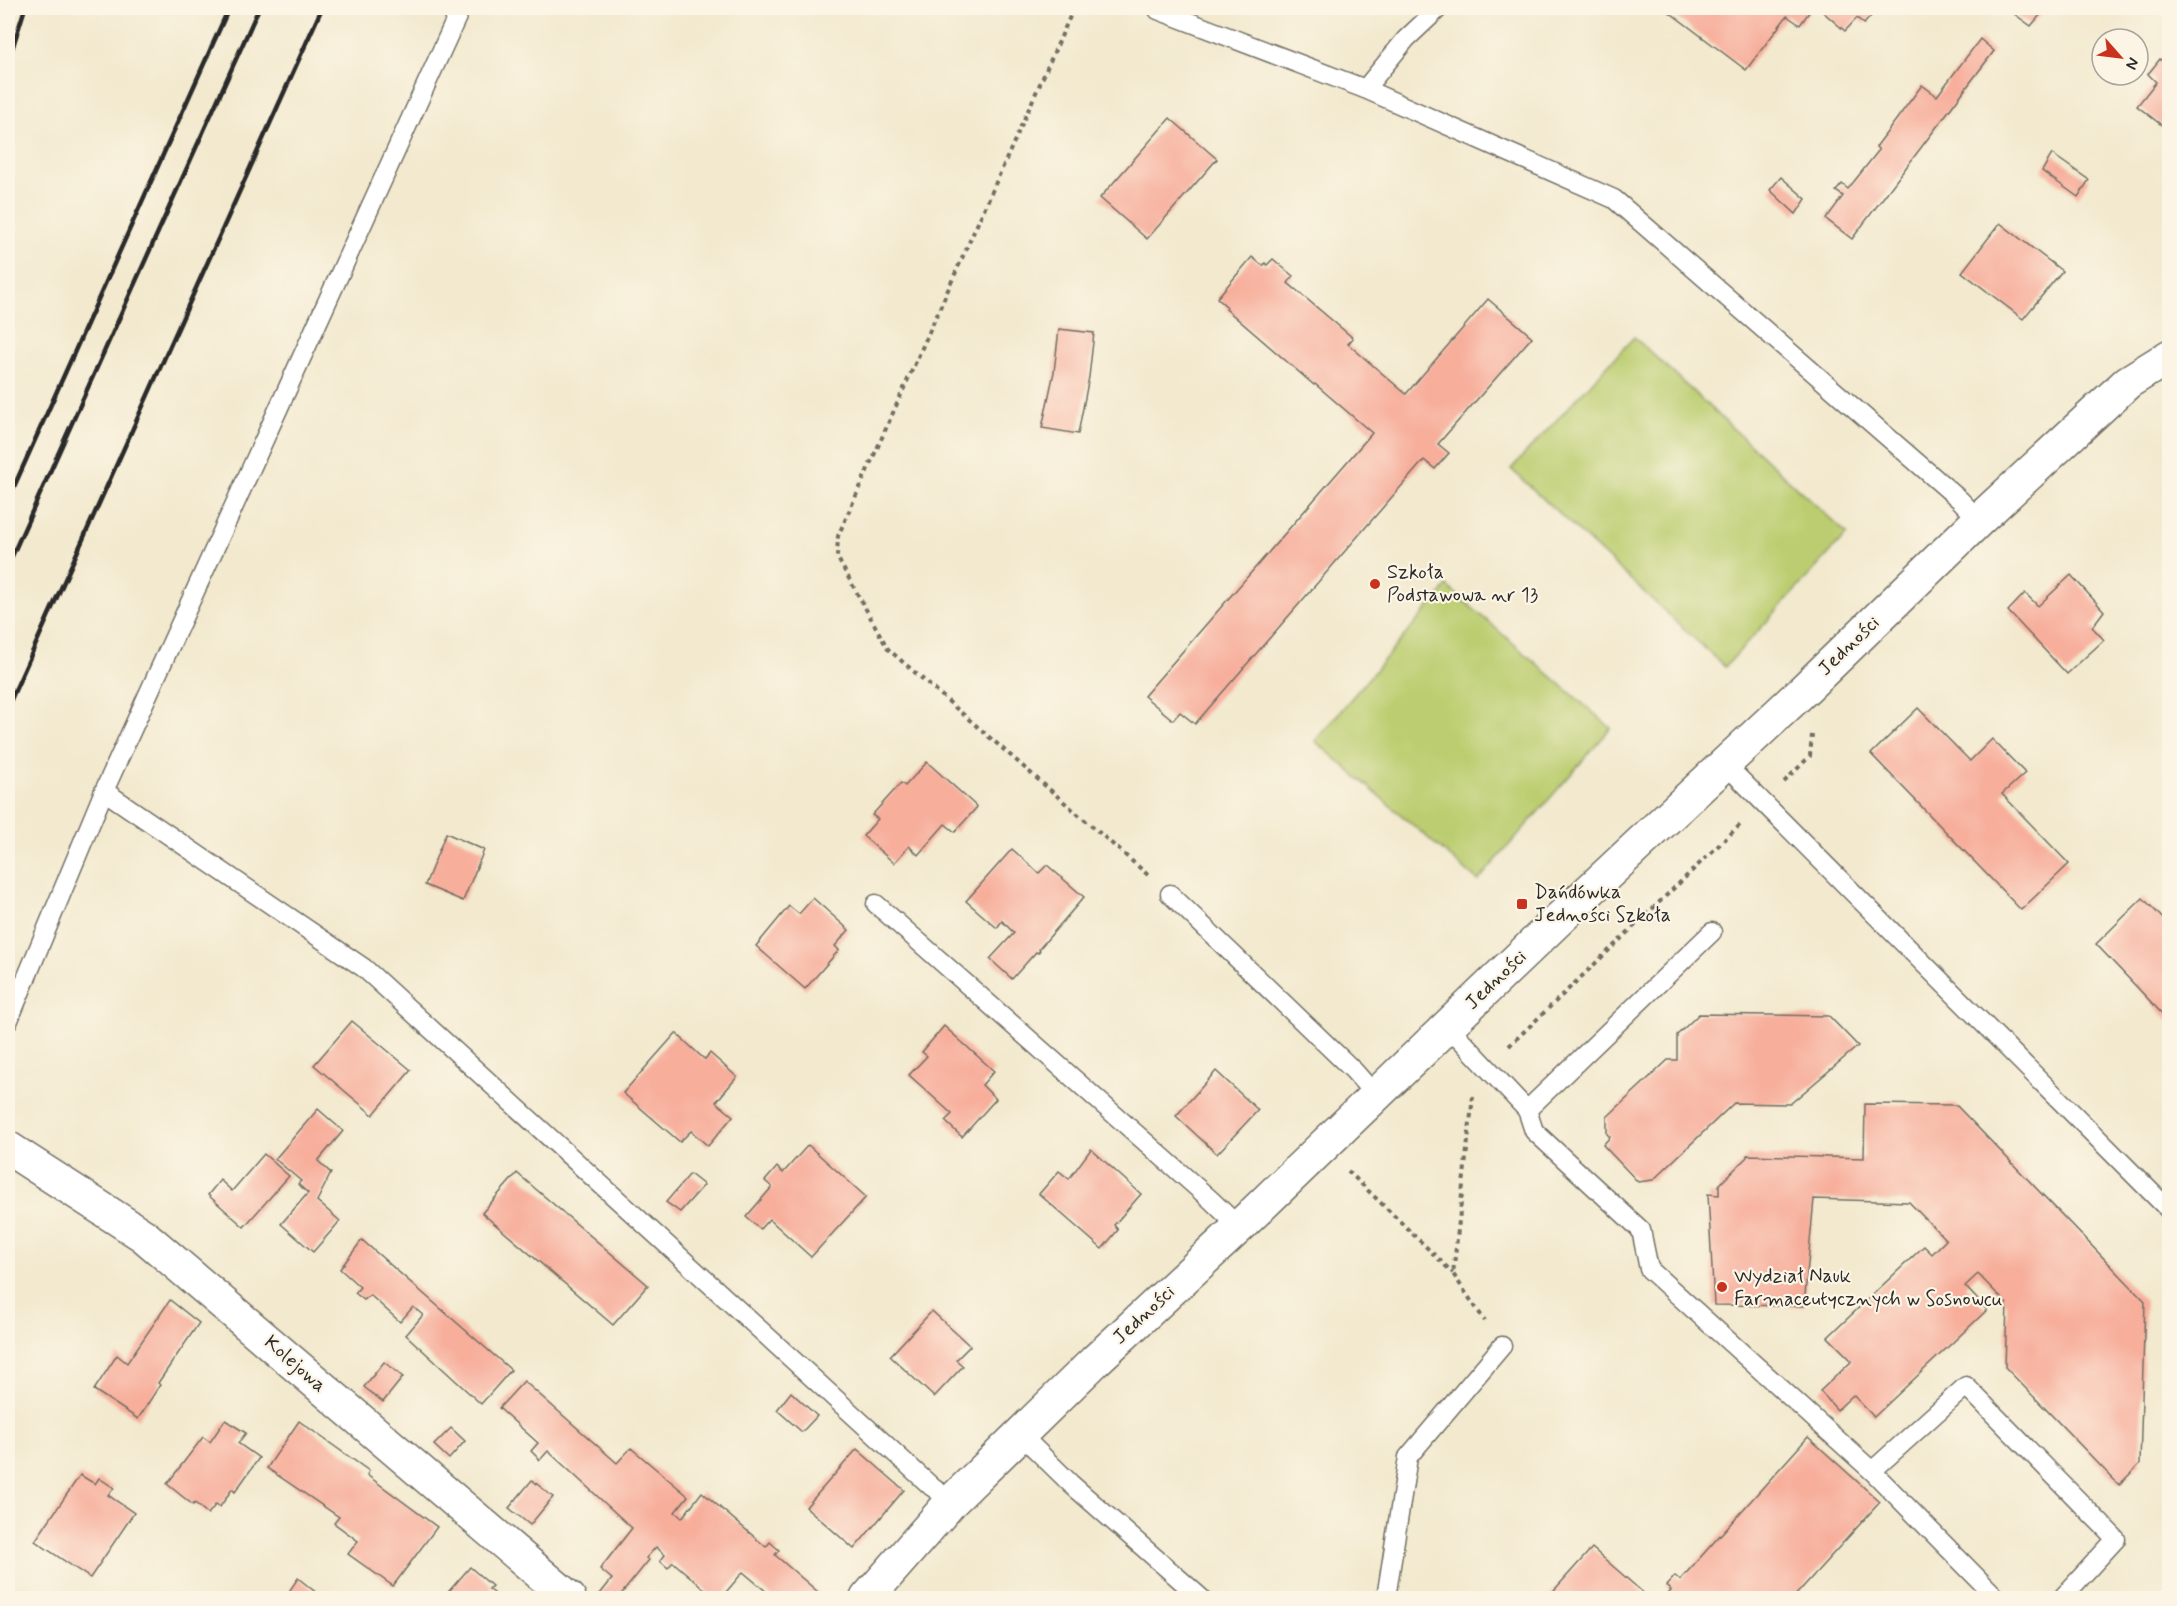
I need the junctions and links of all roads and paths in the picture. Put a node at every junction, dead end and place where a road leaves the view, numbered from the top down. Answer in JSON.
{"nodes":[{"id":1,"x":461,"y":8,"type":"edge"},
{"id":2,"x":1439,"y":8,"type":"edge"},
{"id":3,"x":1158,"y":10,"type":"joint"},
{"id":4,"x":1365,"y":89,"type":"junction"},
{"id":5,"x":2169,"y":356,"type":"edge"},
{"id":6,"x":1979,"y":520,"type":"junction"},
{"id":7,"x":1812,"y":733,"type":"dead end"},
{"id":8,"x":1725,"y":764,"type":"junction"},
{"id":9,"x":104,"y":790,"type":"junction"},
{"id":10,"x":1763,"y":803,"type":"junction"},
{"id":11,"x":1170,"y":894,"type":"joint"},
{"id":12,"x":876,"y":904,"type":"dead end"},
{"id":13,"x":1712,"y":932,"type":"dead end"},
{"id":14,"x":8,"y":1022,"type":"edge"},
{"id":15,"x":1448,"y":1026,"type":"junction"},
{"id":16,"x":1487,"y":1068,"type":"junction"},
{"id":17,"x":1375,"y":1095,"type":"junction"},
{"id":18,"x":1527,"y":1110,"type":"junction"},
{"id":19,"x":8,"y":1148,"type":"edge"},
{"id":20,"x":1341,"y":1164,"type":"dead end"},
{"id":21,"x":2169,"y":1211,"type":"edge"},
{"id":22,"x":1239,"y":1227,"type":"junction"},
{"id":23,"x":1453,"y":1274,"type":"junction"},
{"id":24,"x":1502,"y":1346,"type":"joint"},
{"id":25,"x":1022,"y":1435,"type":"junction"},
{"id":26,"x":1872,"y":1470,"type":"junction"},
{"id":27,"x":952,"y":1501,"type":"junction"},
{"id":28,"x":569,"y":1599,"type":"edge"},
{"id":29,"x":867,"y":1599,"type":"edge"},
{"id":30,"x":1201,"y":1599,"type":"edge"},
{"id":31,"x":1386,"y":1599,"type":"edge"},
{"id":32,"x":1998,"y":1599,"type":"edge"},
{"id":33,"x":2062,"y":1599,"type":"edge"}],
"edges":[{"from":1,"to":9,"type":"lane"},
{"from":2,"to":4,"type":"lane"},
{"from":3,"to":4,"type":"lane"},
{"from":3,"to":11,"type":"path"},
{"from":4,"to":6,"type":"lane"},
{"from":5,"to":6,"type":"street","name":"Jedności"},
{"from":6,"to":8,"type":"street","name":"Jedności"},
{"from":7,"to":10,"type":"path"},
{"from":8,"to":10,"type":"lane"},
{"from":8,"to":15,"type":"street","name":"Jedności"},
{"from":9,"to":14,"type":"lane"},
{"from":9,"to":27,"type":"lane"},
{"from":10,"to":16,"type":"path"},
{"from":10,"to":21,"type":"lane"},
{"from":11,"to":17,"type":"lane"},
{"from":12,"to":22,"type":"lane"},
{"from":13,"to":18,"type":"lane"},
{"from":15,"to":16,"type":"lane"},
{"from":15,"to":17,"type":"street","name":"Jedności"},
{"from":16,"to":18,"type":"lane"},
{"from":16,"to":23,"type":"path"},
{"from":17,"to":22,"type":"street","name":"Jedności"},
{"from":18,"to":26,"type":"lane"},
{"from":19,"to":28,"type":"street","name":"Kolejowa"},
{"from":20,"to":23,"type":"path"},
{"from":22,"to":25,"type":"street","name":"Jedności"},
{"from":23,"to":24,"type":"path"},
{"from":24,"to":31,"type":"lane"},
{"from":25,"to":27,"type":"street","name":"Jedności"},
{"from":25,"to":30,"type":"lane"},
{"from":26,"to":32,"type":"lane"},
{"from":26,"to":33,"type":"lane"},
{"from":27,"to":29,"type":"street","name":"Jedności"}]}
